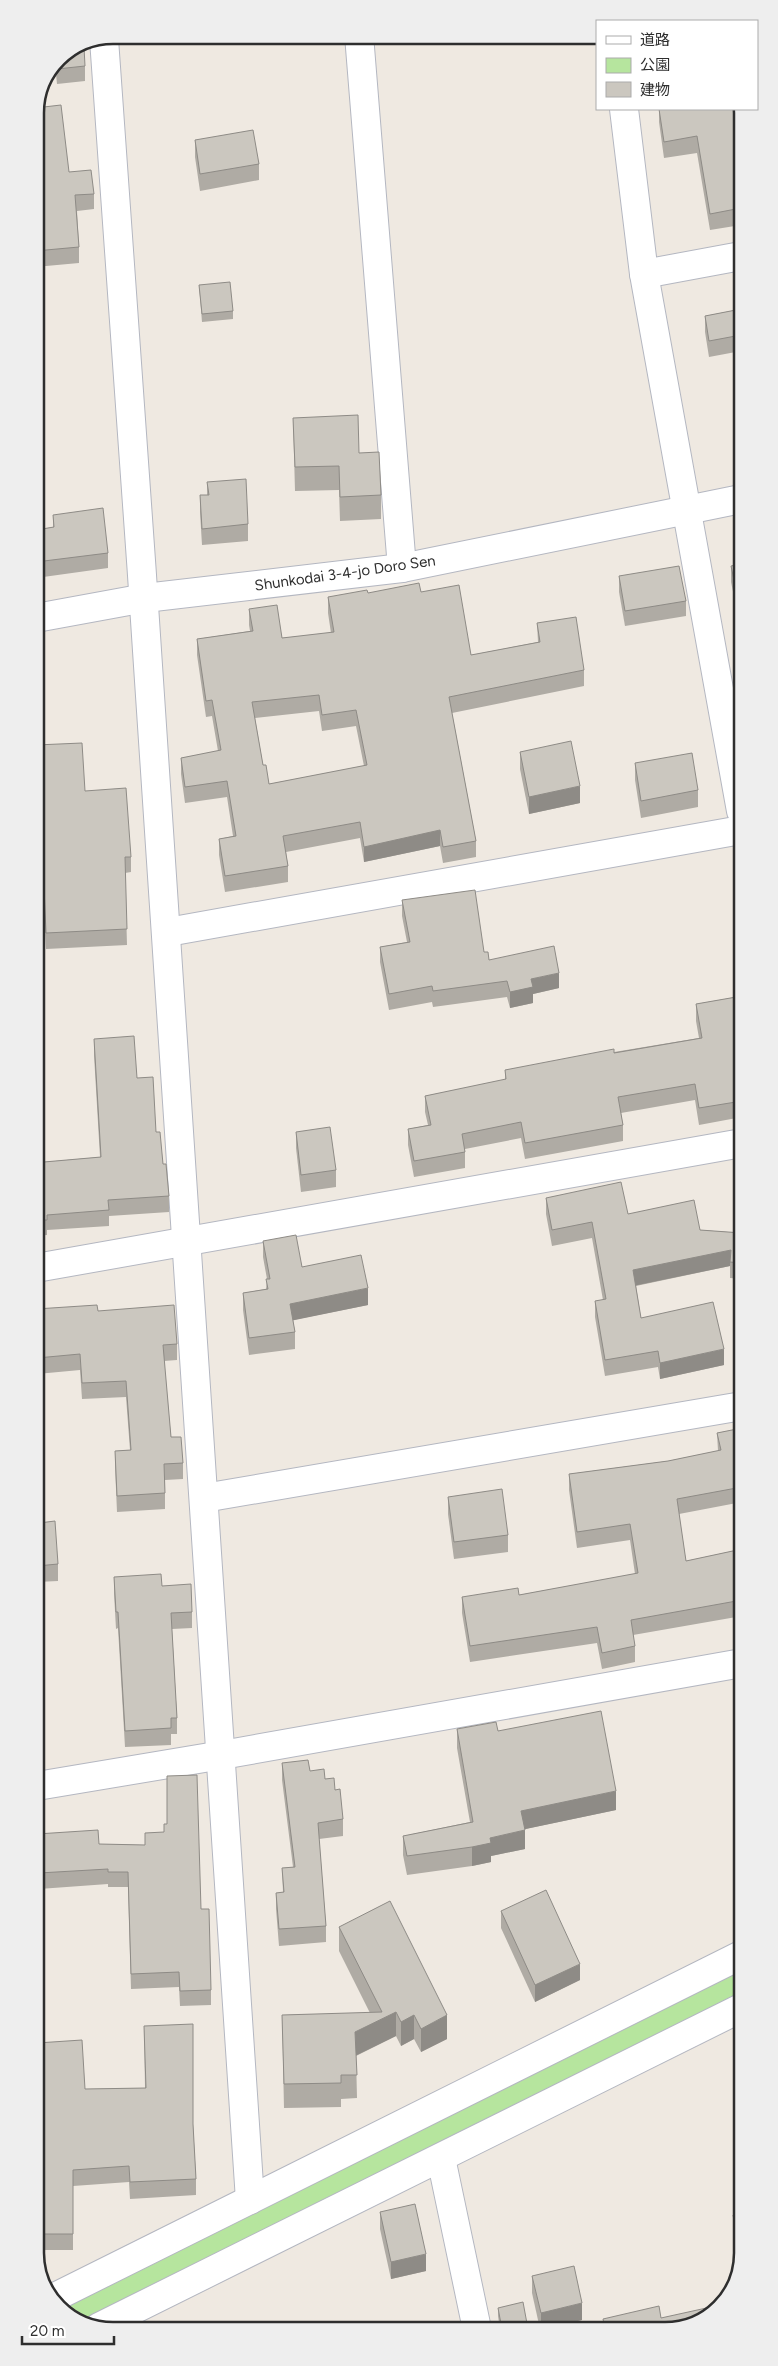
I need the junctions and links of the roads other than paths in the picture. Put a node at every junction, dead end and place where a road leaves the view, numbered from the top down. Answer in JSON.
{"nodes":[{"id":1,"x":360,"y":44,"type":"edge"},
{"id":2,"x":104,"y":45,"type":"edge"},
{"id":3,"x":624,"y":110,"type":"edge"},
{"id":4,"x":734,"y":257,"type":"edge"},
{"id":5,"x":644,"y":274,"type":"junction"},
{"id":6,"x":734,"y":500,"type":"edge"},
{"id":7,"x":687,"y":509,"type":"junction"},
{"id":8,"x":402,"y":568,"type":"junction"},
{"id":9,"x":144,"y":598,"type":"junction"},
{"id":10,"x":44,"y":617,"type":"edge"},
{"id":11,"x":734,"y":772,"type":"edge"},
{"id":12,"x":734,"y":831,"type":"edge"},
{"id":13,"x":168,"y":932,"type":"junction"},
{"id":14,"x":734,"y":1144,"type":"edge"},
{"id":15,"x":189,"y":1242,"type":"junction"},
{"id":16,"x":44,"y":1267,"type":"edge"},
{"id":17,"x":734,"y":1407,"type":"edge"},
{"id":18,"x":204,"y":1498,"type":"junction"},
{"id":19,"x":734,"y":1664,"type":"edge"},
{"id":20,"x":222,"y":1756,"type":"junction"},
{"id":21,"x":44,"y":1785,"type":"edge"},
{"id":22,"x":734,"y":1958,"type":"edge"},
{"id":23,"x":734,"y":2012,"type":"edge"},
{"id":24,"x":441,"y":2158,"type":"junction"},
{"id":25,"x":250,"y":2200,"type":"junction"},
{"id":26,"x":58,"y":2295,"type":"edge"},
{"id":27,"x":111,"y":2322,"type":"edge"},
{"id":28,"x":476,"y":2322,"type":"edge"}],
"edges":[{"from":1,"to":8,"type":"street"},
{"from":2,"to":9,"type":"street"},
{"from":3,"to":5,"type":"street"},
{"from":4,"to":5,"type":"street"},
{"from":5,"to":7,"type":"street"},
{"from":6,"to":7,"type":"street","name":"Shunkodai 3-4-jo Doro Sen"},
{"from":7,"to":8,"type":"street","name":"Shunkodai 3-4-jo Doro Sen"},
{"from":7,"to":11,"type":"street"},
{"from":8,"to":9,"type":"street","name":"Shunkodai 3-4-jo Doro Sen"},
{"from":9,"to":10,"type":"street","name":"Shunkodai 3-4-jo Doro Sen"},
{"from":9,"to":13,"type":"street"},
{"from":12,"to":13,"type":"street"},
{"from":13,"to":15,"type":"street"},
{"from":14,"to":15,"type":"street"},
{"from":15,"to":16,"type":"street"},
{"from":15,"to":18,"type":"street"},
{"from":17,"to":18,"type":"street"},
{"from":18,"to":20,"type":"street"},
{"from":19,"to":20,"type":"street"},
{"from":20,"to":21,"type":"street"},
{"from":20,"to":25,"type":"street"},
{"from":22,"to":25,"type":"street"},
{"from":23,"to":24,"type":"street"},
{"from":24,"to":27,"type":"street"},
{"from":24,"to":28,"type":"street"},
{"from":25,"to":26,"type":"street"}]}
